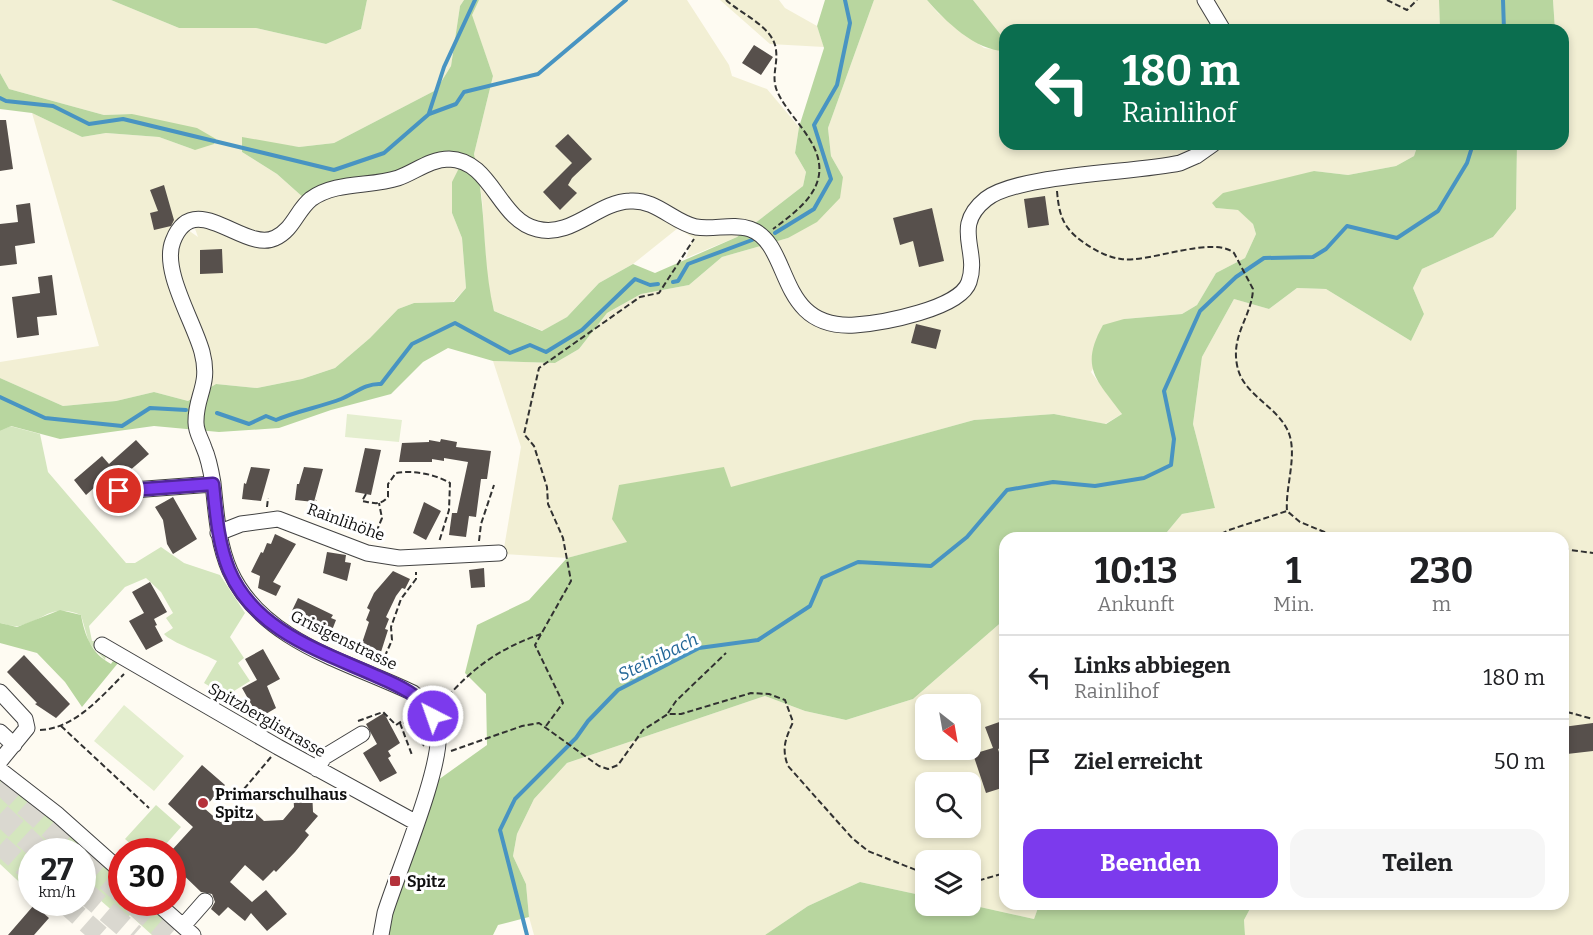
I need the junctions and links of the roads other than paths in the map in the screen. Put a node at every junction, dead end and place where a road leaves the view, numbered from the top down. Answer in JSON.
{"nodes":[{"id":1,"x":1205,"y":0,"type":"edge"},
{"id":2,"x":1219,"y":24,"type":"edge"},
{"id":3,"x":1204,"y":150,"type":"edge"},
{"id":4,"x":213,"y":484,"type":"junction"},
{"id":5,"x":119,"y":491,"type":"dead end"},
{"id":6,"x":218,"y":533,"type":"junction"},
{"id":7,"x":499,"y":553,"type":"dead end"},
{"id":8,"x":102,"y":645,"type":"dead end"},
{"id":9,"x":0,"y":692,"type":"edge"},
{"id":10,"x":360,"y":728,"type":"road end"},
{"id":11,"x":0,"y":732,"type":"edge"},
{"id":12,"x":14,"y":746,"type":"junction"},
{"id":13,"x":0,"y":761,"type":"edge"},
{"id":14,"x":317,"y":769,"type":"junction"},
{"id":15,"x":0,"y":770,"type":"edge"},
{"id":16,"x":415,"y":822,"type":"junction"},
{"id":17,"x":108,"y":860,"type":"edge"},
{"id":18,"x":205,"y":901,"type":"dead end"},
{"id":19,"x":171,"y":916,"type":"edge"},
{"id":20,"x":188,"y":931,"type":"edge"},
{"id":21,"x":381,"y":935,"type":"edge"}],
"edges":[{"from":1,"to":2,"type":"street"},
{"from":3,"to":4,"type":"street","name":"Grisigenstrasse"},
{"from":4,"to":5,"type":"street"},
{"from":4,"to":6,"type":"street","name":"Grisigenstrasse"},
{"from":6,"to":7,"type":"street","name":"Rainlihöhe"},
{"from":6,"to":16,"type":"street","name":"Grisigenstrasse"},
{"from":8,"to":14,"type":"street","name":"Spitzberglistrasse"},
{"from":9,"to":12,"type":"street"},
{"from":10,"to":14,"type":"street"},
{"from":11,"to":12,"type":"street"},
{"from":12,"to":13,"type":"street"},
{"from":14,"to":16,"type":"street","name":"Spitzberglistrasse"},
{"from":15,"to":17,"type":"street"},
{"from":16,"to":21,"type":"street"},
{"from":18,"to":20,"type":"street"},
{"from":19,"to":20,"type":"street"}]}
